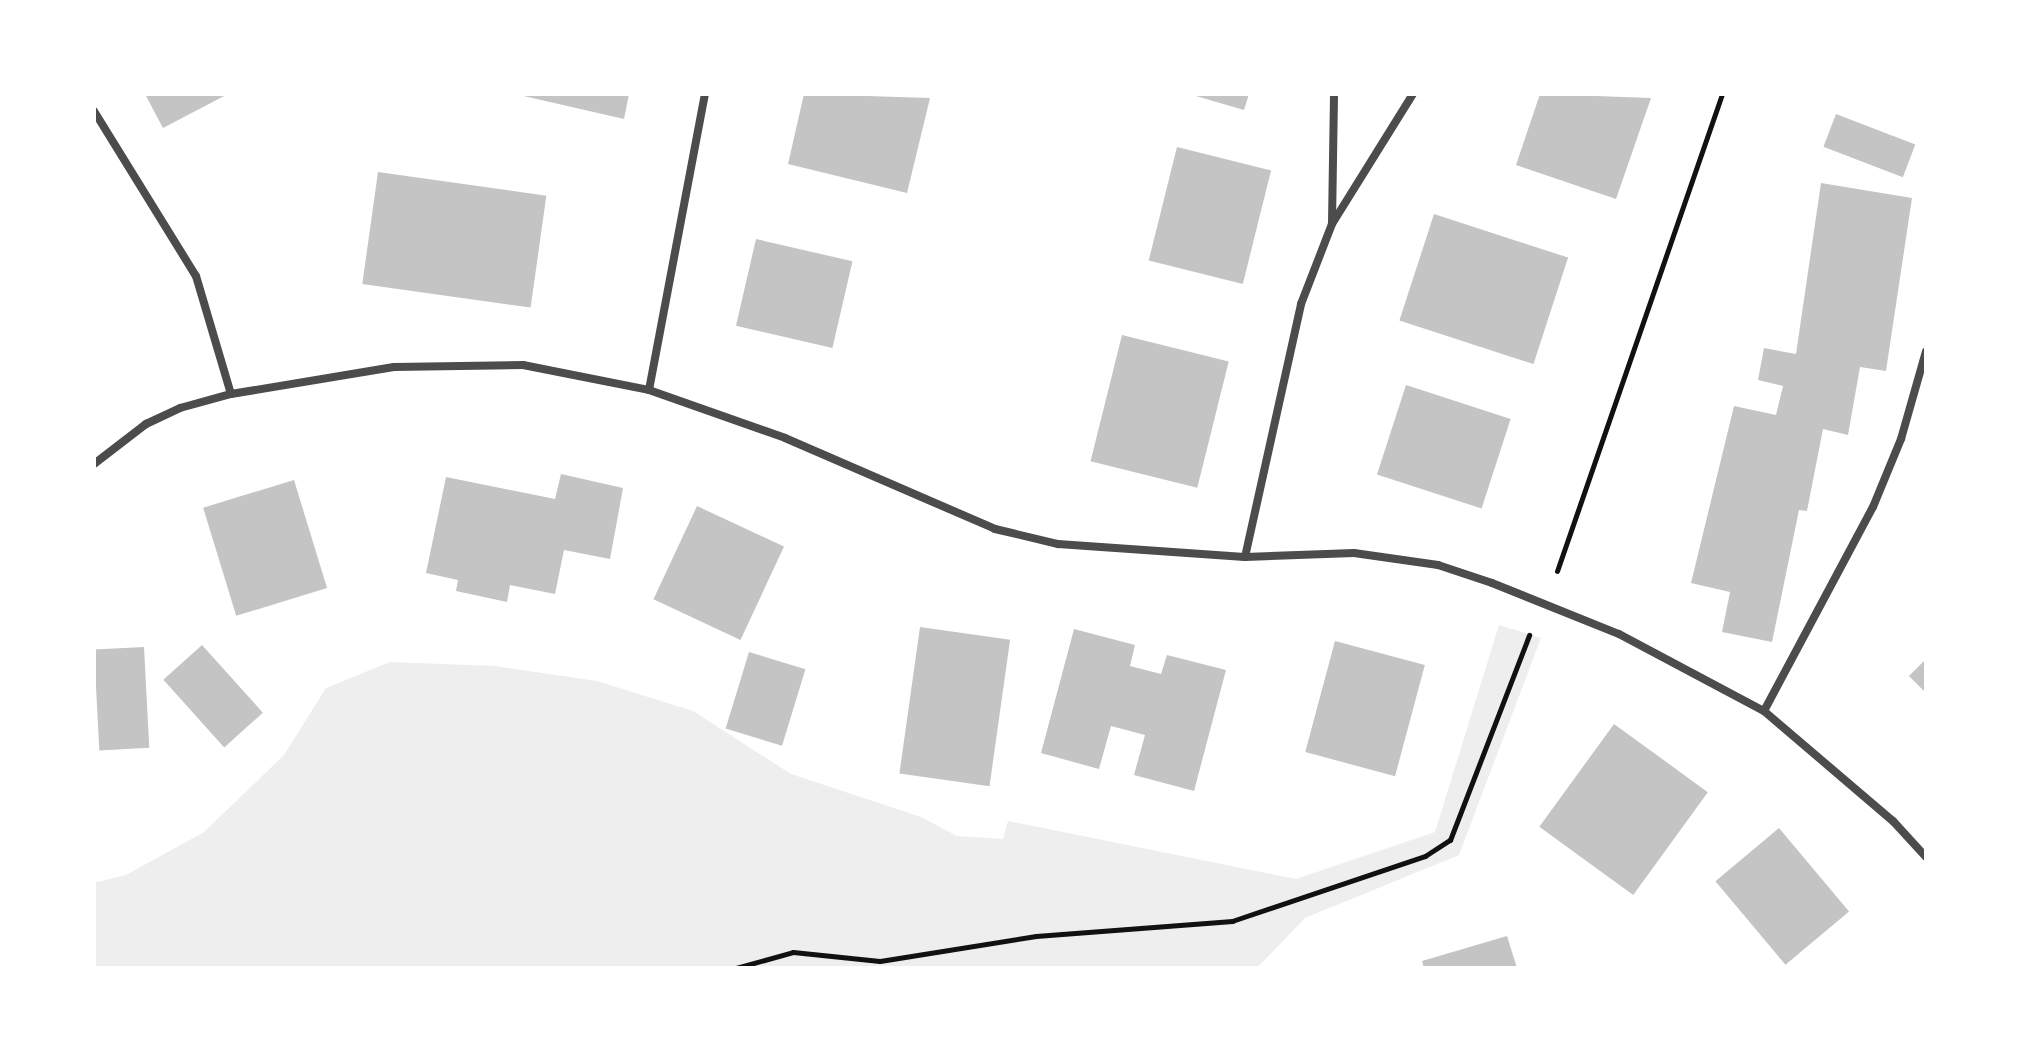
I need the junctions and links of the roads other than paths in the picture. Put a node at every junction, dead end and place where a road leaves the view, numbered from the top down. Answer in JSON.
{"nodes":[{"id":1,"x":705,"y":94,"type":"edge"},
{"id":2,"x":1334,"y":94,"type":"edge"},
{"id":3,"x":1413,"y":94,"type":"edge"},
{"id":4,"x":94,"y":111,"type":"edge"},
{"id":5,"x":1332,"y":224,"type":"junction"},
{"id":6,"x":1926,"y":351,"type":"edge"},
{"id":7,"x":649,"y":390,"type":"junction"},
{"id":8,"x":231,"y":394,"type":"junction"},
{"id":9,"x":94,"y":464,"type":"edge"},
{"id":10,"x":1245,"y":557,"type":"junction"},
{"id":11,"x":1764,"y":711,"type":"junction"},
{"id":12,"x":1926,"y":857,"type":"edge"}],
"edges":[{"from":1,"to":7,"type":"street"},
{"from":2,"to":5,"type":"street"},
{"from":3,"to":5,"type":"street"},
{"from":4,"to":8,"type":"street"},
{"from":5,"to":10,"type":"street"},
{"from":6,"to":11,"type":"street"},
{"from":7,"to":8,"type":"street"},
{"from":7,"to":10,"type":"street"},
{"from":8,"to":9,"type":"street"},
{"from":10,"to":11,"type":"street"},
{"from":11,"to":12,"type":"street"}]}
